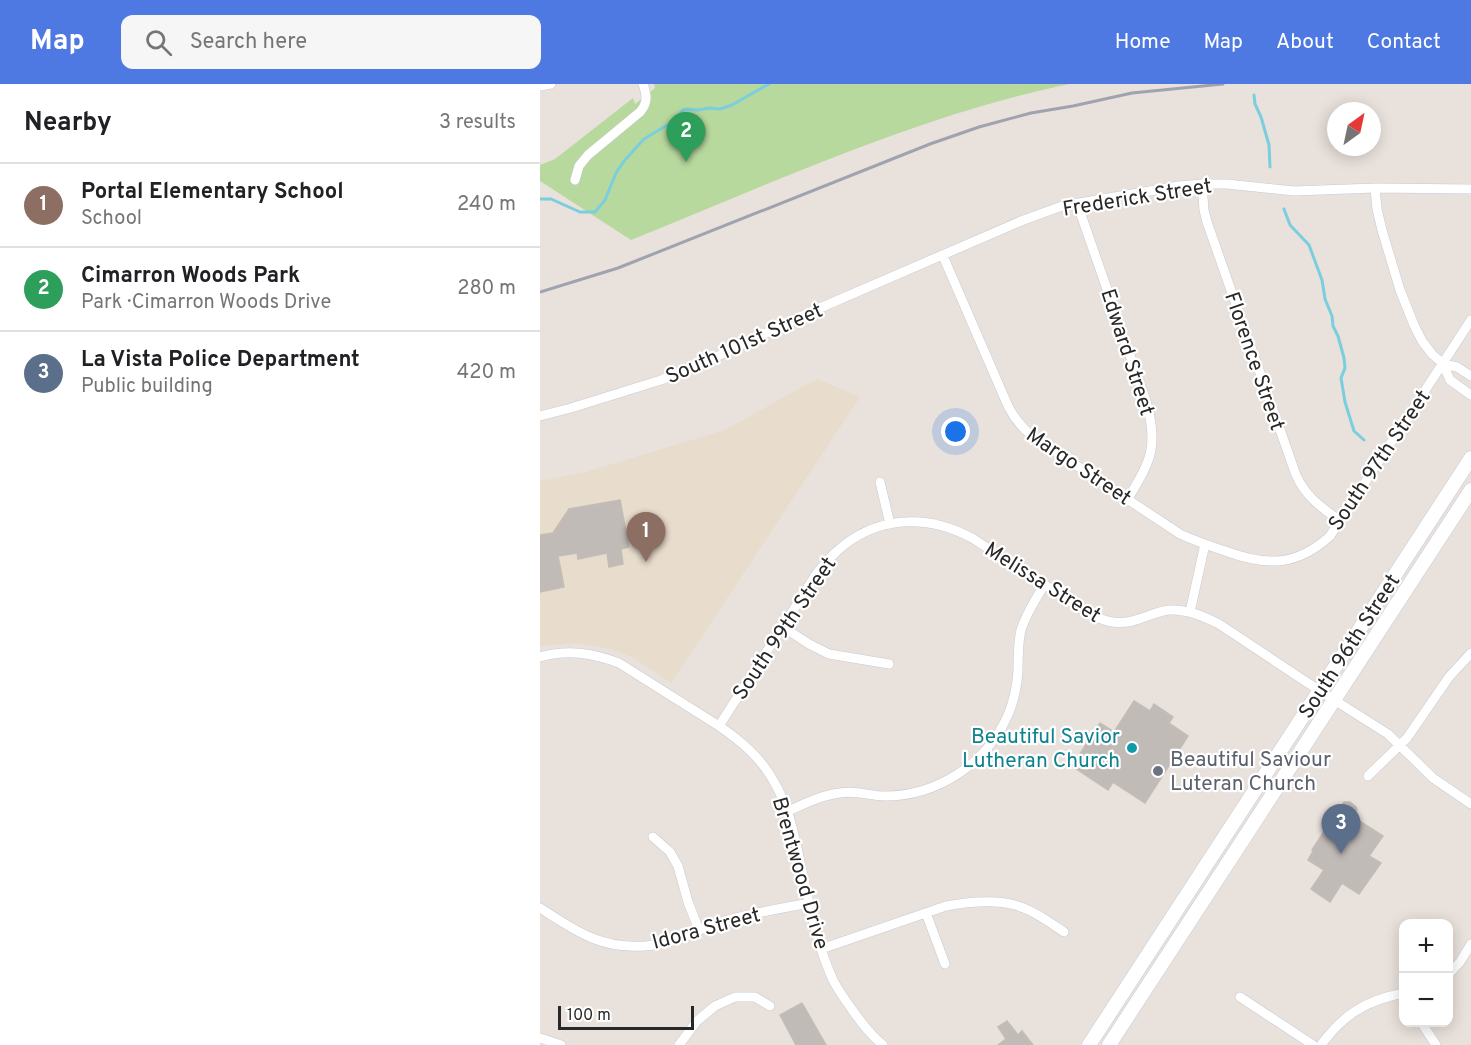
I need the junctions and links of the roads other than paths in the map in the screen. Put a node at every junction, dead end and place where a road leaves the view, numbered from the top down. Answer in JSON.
{"nodes":[{"id":1,"x":551,"y":84,"type":"edge"},
{"id":2,"x":643,"y":84,"type":"edge"},
{"id":3,"x":540,"y":86,"type":"edge"},
{"id":4,"x":575,"y":180,"type":"dead end"},
{"id":5,"x":1202,"y":184,"type":"junction"},
{"id":6,"x":1375,"y":188,"type":"junction"},
{"id":7,"x":1471,"y":189,"type":"edge"},
{"id":8,"x":1077,"y":203,"type":"junction"},
{"id":9,"x":943,"y":256,"type":"junction"},
{"id":10,"x":1471,"y":320,"type":"edge"},
{"id":11,"x":1443,"y":364,"type":"junction"},
{"id":12,"x":1471,"y":376,"type":"edge"},
{"id":13,"x":1471,"y":394,"type":"edge"},
{"id":14,"x":540,"y":416,"type":"edge"},
{"id":15,"x":1471,"y":458,"type":"edge"},
{"id":16,"x":880,"y":482,"type":"dead end"},
{"id":17,"x":1471,"y":490,"type":"edge"},
{"id":18,"x":1127,"y":500,"type":"junction"},
{"id":19,"x":1340,"y":521,"type":"junction"},
{"id":20,"x":890,"y":524,"type":"junction"},
{"id":21,"x":1205,"y":544,"type":"junction"},
{"id":22,"x":1276,"y":561,"type":"joint"},
{"id":23,"x":1044,"y":585,"type":"junction"},
{"id":24,"x":1190,"y":612,"type":"junction"},
{"id":25,"x":783,"y":627,"type":"junction"},
{"id":26,"x":1471,"y":652,"type":"edge"},
{"id":27,"x":540,"y":657,"type":"edge"},
{"id":28,"x":889,"y":664,"type":"dead end"},
{"id":29,"x":1320,"y":691,"type":"junction"},
{"id":30,"x":1335,"y":700,"type":"junction"},
{"id":31,"x":719,"y":726,"type":"junction"},
{"id":32,"x":1400,"y":745,"type":"junction"},
{"id":33,"x":1368,"y":776,"type":"dead end"},
{"id":34,"x":1471,"y":804,"type":"edge"},
{"id":35,"x":788,"y":810,"type":"junction"},
{"id":36,"x":653,"y":837,"type":"dead end"},
{"id":37,"x":809,"y":903,"type":"junction"},
{"id":38,"x":540,"y":908,"type":"edge"},
{"id":39,"x":926,"y":913,"type":"junction"},
{"id":40,"x":699,"y":930,"type":"junction"},
{"id":41,"x":1064,"y":932,"type":"dead end"},
{"id":42,"x":1471,"y":944,"type":"edge"},
{"id":43,"x":821,"y":949,"type":"junction"},
{"id":44,"x":945,"y":964,"type":"dead end"},
{"id":45,"x":1450,"y":973,"type":"edge"},
{"id":46,"x":1399,"y":994,"type":"edge"},
{"id":47,"x":1240,"y":997,"type":"dead end"},
{"id":48,"x":770,"y":1006,"type":"dead end"},
{"id":49,"x":1424,"y":1027,"type":"edge"},
{"id":50,"x":540,"y":1038,"type":"edge"},
{"id":51,"x":561,"y":1045,"type":"edge"},
{"id":52,"x":679,"y":1045,"type":"edge"},
{"id":53,"x":883,"y":1045,"type":"edge"},
{"id":54,"x":1089,"y":1045,"type":"edge"},
{"id":55,"x":1109,"y":1045,"type":"edge"},
{"id":56,"x":1313,"y":1045,"type":"edge"},
{"id":57,"x":1321,"y":1045,"type":"edge"},
{"id":58,"x":1436,"y":1045,"type":"edge"}],
"edges":[{"from":1,"to":3,"type":"street"},
{"from":2,"to":4,"type":"street"},
{"from":5,"to":6,"type":"street","name":"Frederick Street"},
{"from":5,"to":8,"type":"street","name":"Frederick Street"},
{"from":5,"to":19,"type":"street","name":"Florence Street"},
{"from":6,"to":7,"type":"street","name":"Frederick Street"},
{"from":6,"to":11,"type":"street"},
{"from":8,"to":9,"type":"street","name":"Frederick Street"},
{"from":8,"to":18,"type":"street","name":"Edward Street"},
{"from":9,"to":14,"type":"street","name":"South 101st Street"},
{"from":9,"to":18,"type":"street","name":"Margo Street"},
{"from":10,"to":11,"type":"street","name":"South 97th Street"},
{"from":11,"to":12,"type":"street"},
{"from":11,"to":13,"type":"street"},
{"from":11,"to":19,"type":"street","name":"South 97th Street"},
{"from":15,"to":29,"type":"main road","name":"South 96th Street"},
{"from":16,"to":20,"type":"street"},
{"from":17,"to":30,"type":"main road","name":"South 96th Street"},
{"from":18,"to":21,"type":"street","name":"Margo Street"},
{"from":19,"to":22,"type":"street","name":"South 97th Street"},
{"from":20,"to":23,"type":"street","name":"Melissa Street"},
{"from":20,"to":25,"type":"street","name":"South 99th Street"},
{"from":21,"to":22,"type":"street","name":"Margo Street"},
{"from":21,"to":24,"type":"street"},
{"from":23,"to":24,"type":"street","name":"Melissa Street"},
{"from":23,"to":35,"type":"street"},
{"from":24,"to":29,"type":"street","name":"Melissa Street"},
{"from":25,"to":28,"type":"street"},
{"from":25,"to":31,"type":"street","name":"South 99th Street"},
{"from":26,"to":32,"type":"street"},
{"from":27,"to":31,"type":"street","name":"Brentwood Drive"},
{"from":29,"to":30,"type":"street","name":"Melissa Street"},
{"from":29,"to":54,"type":"main road","name":"South 96th Street"},
{"from":30,"to":32,"type":"street","name":"Melissa Street"},
{"from":30,"to":55,"type":"main road","name":"South 96th Street"},
{"from":31,"to":35,"type":"street","name":"Brentwood Drive"},
{"from":32,"to":33,"type":"street"},
{"from":32,"to":34,"type":"street","name":"Melissa Street"},
{"from":35,"to":37,"type":"street","name":"Brentwood Drive"},
{"from":36,"to":40,"type":"street"},
{"from":37,"to":40,"type":"street","name":"Idora Street"},
{"from":37,"to":43,"type":"street","name":"Brentwood Drive"},
{"from":38,"to":40,"type":"street","name":"Idora Street"},
{"from":39,"to":41,"type":"street"},
{"from":39,"to":43,"type":"street"},
{"from":39,"to":44,"type":"street"},
{"from":42,"to":45,"type":"street"},
{"from":43,"to":53,"type":"street","name":"Brentwood Drive"},
{"from":46,"to":57,"type":"street"},
{"from":47,"to":56,"type":"street"},
{"from":48,"to":52,"type":"street"},
{"from":49,"to":58,"type":"street"},
{"from":50,"to":51,"type":"street"}]}
